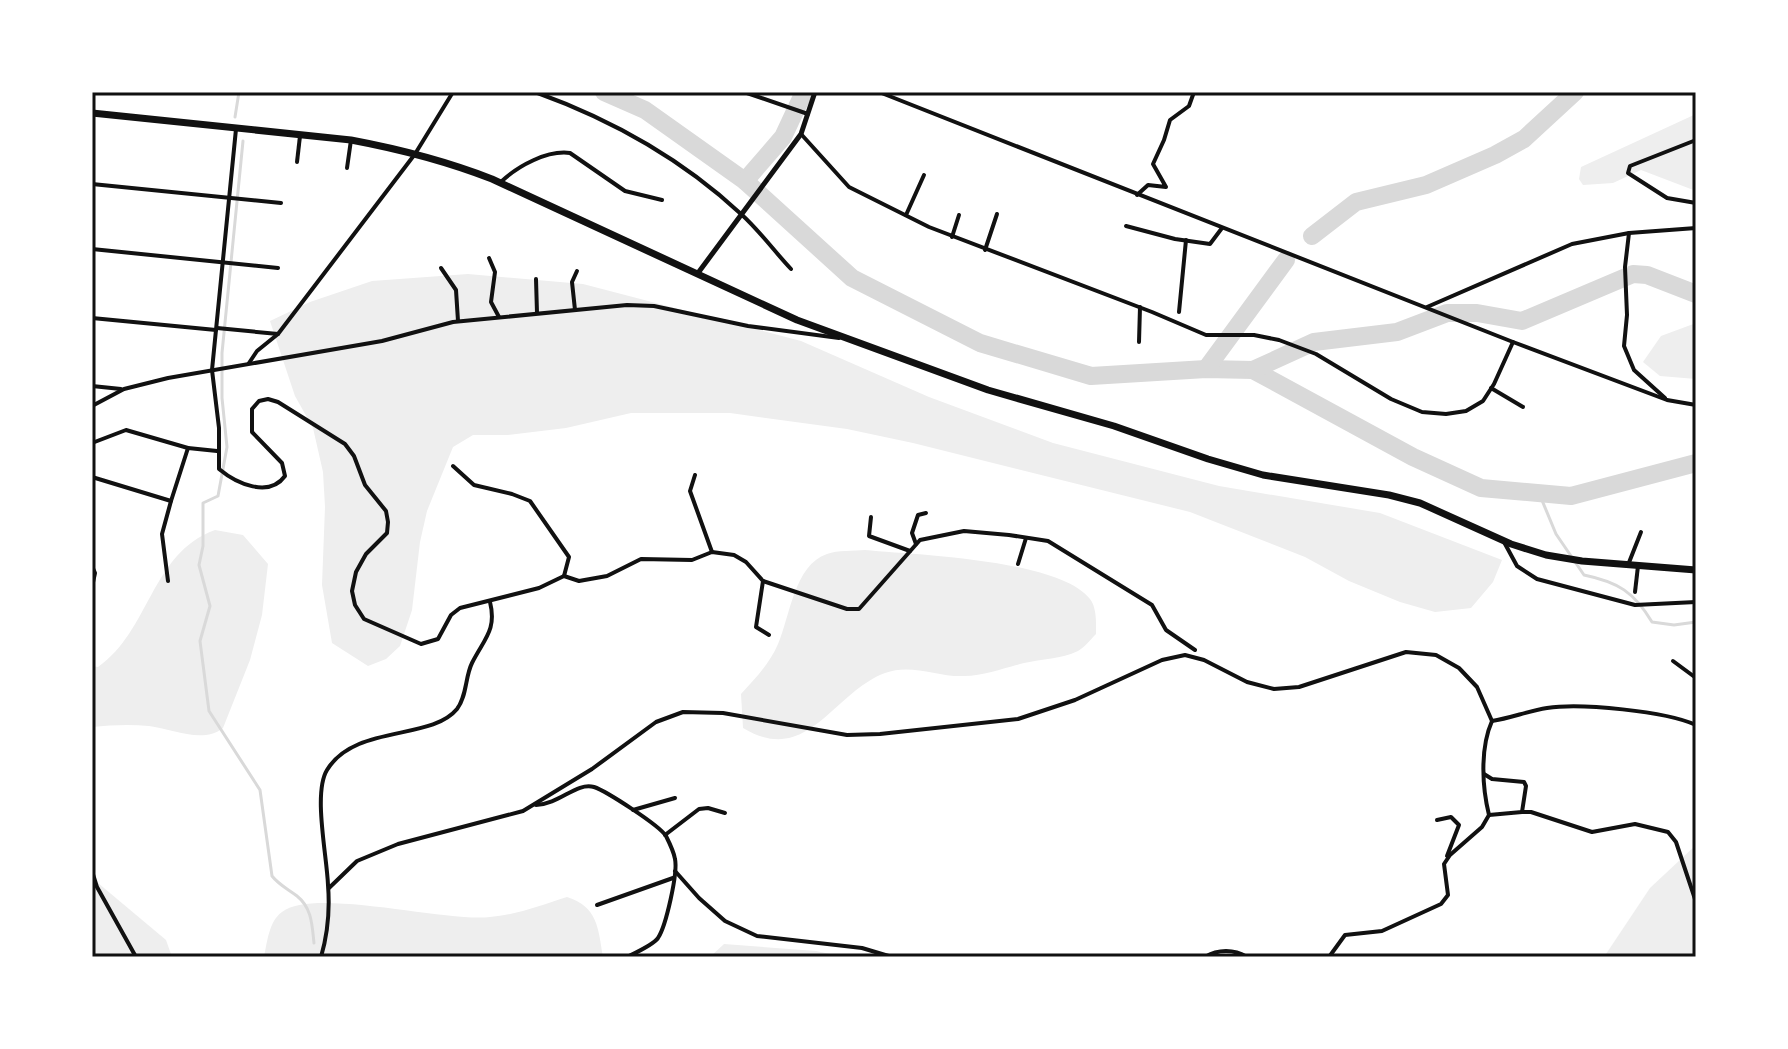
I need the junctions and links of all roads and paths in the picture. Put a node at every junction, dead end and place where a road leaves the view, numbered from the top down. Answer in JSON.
{"nodes":[{"id":1,"x":452,"y":92,"type":"edge"},
{"id":2,"x":535,"y":92,"type":"edge"},
{"id":3,"x":744,"y":92,"type":"edge"},
{"id":4,"x":815,"y":92,"type":"edge"},
{"id":5,"x":879,"y":92,"type":"edge"},
{"id":6,"x":1194,"y":92,"type":"edge"},
{"id":7,"x":92,"y":113,"type":"edge"},
{"id":8,"x":805,"y":113,"type":"junction"},
{"id":9,"x":236,"y":129,"type":"junction"},
{"id":10,"x":300,"y":134,"type":"junction"},
{"id":11,"x":801,"y":134,"type":"junction"},
{"id":12,"x":351,"y":140,"type":"junction"},
{"id":13,"x":1696,"y":140,"type":"edge"},
{"id":14,"x":415,"y":154,"type":"junction"},
{"id":15,"x":297,"y":162,"type":"dead end"},
{"id":16,"x":347,"y":168,"type":"dead end"},
{"id":17,"x":924,"y":175,"type":"dead end"},
{"id":18,"x":500,"y":183,"type":"junction"},
{"id":19,"x":92,"y":184,"type":"edge"},
{"id":20,"x":1137,"y":195,"type":"junction"},
{"id":21,"x":231,"y":197,"type":"junction"},
{"id":22,"x":662,"y":200,"type":"dead end"},
{"id":23,"x":281,"y":203,"type":"dead end"},
{"id":24,"x":1696,"y":203,"type":"edge"},
{"id":25,"x":744,"y":211,"type":"junction"},
{"id":26,"x":997,"y":214,"type":"dead end"},
{"id":27,"x":906,"y":215,"type":"junction"},
{"id":28,"x":959,"y":215,"type":"dead end"},
{"id":29,"x":1126,"y":226,"type":"dead end"},
{"id":30,"x":1222,"y":228,"type":"junction"},
{"id":31,"x":1696,"y":228,"type":"edge"},
{"id":32,"x":1629,"y":233,"type":"junction"},
{"id":33,"x":952,"y":237,"type":"junction"},
{"id":34,"x":1186,"y":240,"type":"junction"},
{"id":35,"x":92,"y":249,"type":"edge"},
{"id":36,"x":985,"y":250,"type":"junction"},
{"id":37,"x":489,"y":258,"type":"dead end"},
{"id":38,"x":225,"y":262,"type":"junction"},
{"id":39,"x":278,"y":268,"type":"dead end"},
{"id":40,"x":441,"y":268,"type":"dead end"},
{"id":41,"x":791,"y":269,"type":"dead end"},
{"id":42,"x":577,"y":271,"type":"dead end"},
{"id":43,"x":698,"y":273,"type":"junction"},
{"id":44,"x":536,"y":279,"type":"dead end"},
{"id":45,"x":1140,"y":307,"type":"junction"},
{"id":46,"x":1427,"y":307,"type":"junction"},
{"id":47,"x":575,"y":310,"type":"junction"},
{"id":48,"x":1179,"y":312,"type":"dead end"},
{"id":49,"x":537,"y":313,"type":"junction"},
{"id":50,"x":499,"y":317,"type":"junction"},
{"id":51,"x":92,"y":318,"type":"edge"},
{"id":52,"x":458,"y":321,"type":"junction"},
{"id":53,"x":218,"y":329,"type":"junction"},
{"id":54,"x":278,"y":334,"type":"junction"},
{"id":55,"x":842,"y":338,"type":"junction"},
{"id":56,"x":1139,"y":342,"type":"dead end"},
{"id":57,"x":1513,"y":342,"type":"junction"},
{"id":58,"x":249,"y":363,"type":"junction"},
{"id":59,"x":214,"y":370,"type":"junction"},
{"id":60,"x":92,"y":386,"type":"edge"},
{"id":61,"x":1491,"y":388,"type":"junction"},
{"id":62,"x":124,"y":389,"type":"junction"},
{"id":63,"x":1667,"y":400,"type":"junction"},
{"id":64,"x":1696,"y":405,"type":"edge"},
{"id":65,"x":92,"y":406,"type":"edge"},
{"id":66,"x":1523,"y":407,"type":"dead end"},
{"id":67,"x":92,"y":444,"type":"edge"},
{"id":68,"x":188,"y":448,"type":"junction"},
{"id":69,"x":218,"y":451,"type":"junction"},
{"id":70,"x":95,"y":452,"type":"dead end"},
{"id":71,"x":453,"y":466,"type":"dead end"},
{"id":72,"x":695,"y":475,"type":"dead end"},
{"id":73,"x":92,"y":477,"type":"edge"},
{"id":74,"x":171,"y":501,"type":"junction"},
{"id":75,"x":926,"y":513,"type":"dead end"},
{"id":76,"x":871,"y":517,"type":"dead end"},
{"id":77,"x":1641,"y":532,"type":"dead end"},
{"id":78,"x":1026,"y":538,"type":"junction"},
{"id":79,"x":1504,"y":541,"type":"junction"},
{"id":80,"x":916,"y":544,"type":"junction"},
{"id":81,"x":910,"y":551,"type":"junction"},
{"id":82,"x":712,"y":552,"type":"junction"},
{"id":83,"x":1018,"y":564,"type":"dead end"},
{"id":84,"x":1628,"y":565,"type":"junction"},
{"id":85,"x":92,"y":566,"type":"edge"},
{"id":86,"x":1638,"y":566,"type":"junction"},
{"id":87,"x":1696,"y":570,"type":"edge"},
{"id":88,"x":564,"y":576,"type":"junction"},
{"id":89,"x":168,"y":581,"type":"dead end"},
{"id":90,"x":763,"y":581,"type":"junction"},
{"id":91,"x":92,"y":587,"type":"edge"},
{"id":92,"x":1635,"y":592,"type":"dead end"},
{"id":93,"x":490,"y":602,"type":"junction"},
{"id":94,"x":1696,"y":602,"type":"edge"},
{"id":95,"x":769,"y":635,"type":"dead end"},
{"id":96,"x":1195,"y":650,"type":"dead end"},
{"id":97,"x":1673,"y":661,"type":"dead end"},
{"id":98,"x":1696,"y":678,"type":"edge"},
{"id":99,"x":1492,"y":721,"type":"junction"},
{"id":100,"x":1696,"y":725,"type":"edge"},
{"id":101,"x":1484,"y":774,"type":"junction"},
{"id":102,"x":675,"y":798,"type":"dead end"},
{"id":103,"x":534,"y":805,"type":"junction"},
{"id":104,"x":633,"y":810,"type":"junction"},
{"id":105,"x":1522,"y":812,"type":"junction"},
{"id":106,"x":725,"y":813,"type":"dead end"},
{"id":107,"x":1489,"y":815,"type":"junction"},
{"id":108,"x":1437,"y":820,"type":"dead end"},
{"id":109,"x":665,"y":835,"type":"junction"},
{"id":110,"x":1445,"y":862,"type":"junction"},
{"id":111,"x":92,"y":871,"type":"edge"},
{"id":112,"x":675,"y":871,"type":"junction"},
{"id":113,"x":673,"y":878,"type":"junction"},
{"id":114,"x":329,"y":888,"type":"junction"},
{"id":115,"x":1696,"y":902,"type":"edge"},
{"id":116,"x":597,"y":905,"type":"dead end"},
{"id":117,"x":136,"y":957,"type":"edge"},
{"id":118,"x":321,"y":957,"type":"edge"},
{"id":119,"x":627,"y":957,"type":"edge"},
{"id":120,"x":892,"y":957,"type":"edge"},
{"id":121,"x":1205,"y":957,"type":"edge"},
{"id":122,"x":1247,"y":957,"type":"edge"},
{"id":123,"x":1329,"y":957,"type":"edge"},
{"id":124,"x":1646,"y":957,"type":"edge"},
{"id":125,"x":1657,"y":957,"type":"edge"}],
"edges":[{"from":1,"to":14,"type":"street"},
{"from":2,"to":25,"type":"street"},
{"from":3,"to":8,"type":"street"},
{"from":4,"to":8,"type":"street"},
{"from":5,"to":20,"type":"street"},
{"from":6,"to":20,"type":"street"},
{"from":7,"to":9,"type":"highway"},
{"from":8,"to":11,"type":"street"},
{"from":9,"to":10,"type":"highway"},
{"from":9,"to":21,"type":"street"},
{"from":10,"to":12,"type":"highway"},
{"from":10,"to":15,"type":"street"},
{"from":11,"to":25,"type":"street"},
{"from":11,"to":27,"type":"street"},
{"from":12,"to":14,"type":"highway"},
{"from":12,"to":16,"type":"street"},
{"from":13,"to":24,"type":"street"},
{"from":14,"to":18,"type":"highway"},
{"from":14,"to":54,"type":"street"},
{"from":17,"to":27,"type":"street"},
{"from":18,"to":22,"type":"street"},
{"from":18,"to":43,"type":"highway"},
{"from":19,"to":21,"type":"street"},
{"from":20,"to":30,"type":"street"},
{"from":21,"to":23,"type":"street"},
{"from":21,"to":38,"type":"street"},
{"from":25,"to":41,"type":"street"},
{"from":25,"to":43,"type":"street"},
{"from":26,"to":36,"type":"street"},
{"from":27,"to":33,"type":"street"},
{"from":28,"to":33,"type":"street"},
{"from":29,"to":34,"type":"street"},
{"from":30,"to":34,"type":"street"},
{"from":30,"to":46,"type":"street"},
{"from":31,"to":32,"type":"street"},
{"from":32,"to":46,"type":"street"},
{"from":32,"to":63,"type":"street"},
{"from":33,"to":36,"type":"street"},
{"from":34,"to":48,"type":"street"},
{"from":35,"to":38,"type":"street"},
{"from":36,"to":45,"type":"street"},
{"from":37,"to":50,"type":"street"},
{"from":38,"to":39,"type":"street"},
{"from":38,"to":53,"type":"street"},
{"from":40,"to":52,"type":"street"},
{"from":42,"to":47,"type":"street"},
{"from":43,"to":55,"type":"highway"},
{"from":44,"to":49,"type":"street"},
{"from":45,"to":56,"type":"street"},
{"from":45,"to":61,"type":"street"},
{"from":46,"to":57,"type":"street"},
{"from":47,"to":49,"type":"street"},
{"from":47,"to":55,"type":"street"},
{"from":49,"to":50,"type":"street"},
{"from":50,"to":52,"type":"street"},
{"from":51,"to":53,"type":"street"},
{"from":52,"to":58,"type":"street"},
{"from":53,"to":54,"type":"street"},
{"from":53,"to":59,"type":"street"},
{"from":54,"to":58,"type":"street"},
{"from":55,"to":79,"type":"highway"},
{"from":57,"to":61,"type":"street"},
{"from":57,"to":63,"type":"street"},
{"from":58,"to":59,"type":"street"},
{"from":59,"to":62,"type":"street"},
{"from":59,"to":69,"type":"street"},
{"from":60,"to":62,"type":"street"},
{"from":61,"to":66,"type":"street"},
{"from":62,"to":65,"type":"street"},
{"from":63,"to":64,"type":"street"},
{"from":67,"to":68,"type":"street"},
{"from":67,"to":70,"type":"street"},
{"from":68,"to":69,"type":"street"},
{"from":68,"to":74,"type":"street"},
{"from":69,"to":93,"type":"street"},
{"from":71,"to":88,"type":"street"},
{"from":72,"to":82,"type":"street"},
{"from":73,"to":74,"type":"street"},
{"from":74,"to":89,"type":"street"},
{"from":75,"to":80,"type":"street"},
{"from":76,"to":81,"type":"street"},
{"from":77,"to":84,"type":"street"},
{"from":78,"to":80,"type":"street"},
{"from":78,"to":83,"type":"street"},
{"from":78,"to":96,"type":"street"},
{"from":79,"to":84,"type":"highway"},
{"from":79,"to":94,"type":"street"},
{"from":80,"to":81,"type":"street"},
{"from":81,"to":90,"type":"street"},
{"from":82,"to":88,"type":"street"},
{"from":82,"to":90,"type":"street"},
{"from":84,"to":86,"type":"highway"},
{"from":85,"to":91,"type":"street"},
{"from":86,"to":87,"type":"highway"},
{"from":86,"to":92,"type":"street"},
{"from":88,"to":93,"type":"street"},
{"from":90,"to":95,"type":"street"},
{"from":93,"to":114,"type":"street"},
{"from":97,"to":98,"type":"street"},
{"from":99,"to":100,"type":"street"},
{"from":99,"to":101,"type":"street"},
{"from":99,"to":103,"type":"street"},
{"from":101,"to":105,"type":"street"},
{"from":101,"to":107,"type":"street"},
{"from":102,"to":104,"type":"street"},
{"from":103,"to":104,"type":"street"},
{"from":103,"to":114,"type":"street"},
{"from":104,"to":109,"type":"street"},
{"from":105,"to":107,"type":"street"},
{"from":105,"to":115,"type":"street"},
{"from":106,"to":109,"type":"street"},
{"from":107,"to":110,"type":"street"},
{"from":108,"to":110,"type":"street"},
{"from":109,"to":112,"type":"street"},
{"from":110,"to":123,"type":"street"},
{"from":111,"to":117,"type":"street"},
{"from":112,"to":113,"type":"street"},
{"from":112,"to":120,"type":"street"},
{"from":113,"to":116,"type":"street"},
{"from":113,"to":119,"type":"street"},
{"from":114,"to":118,"type":"street"},
{"from":121,"to":122,"type":"street"},
{"from":124,"to":125,"type":"street"}]}
